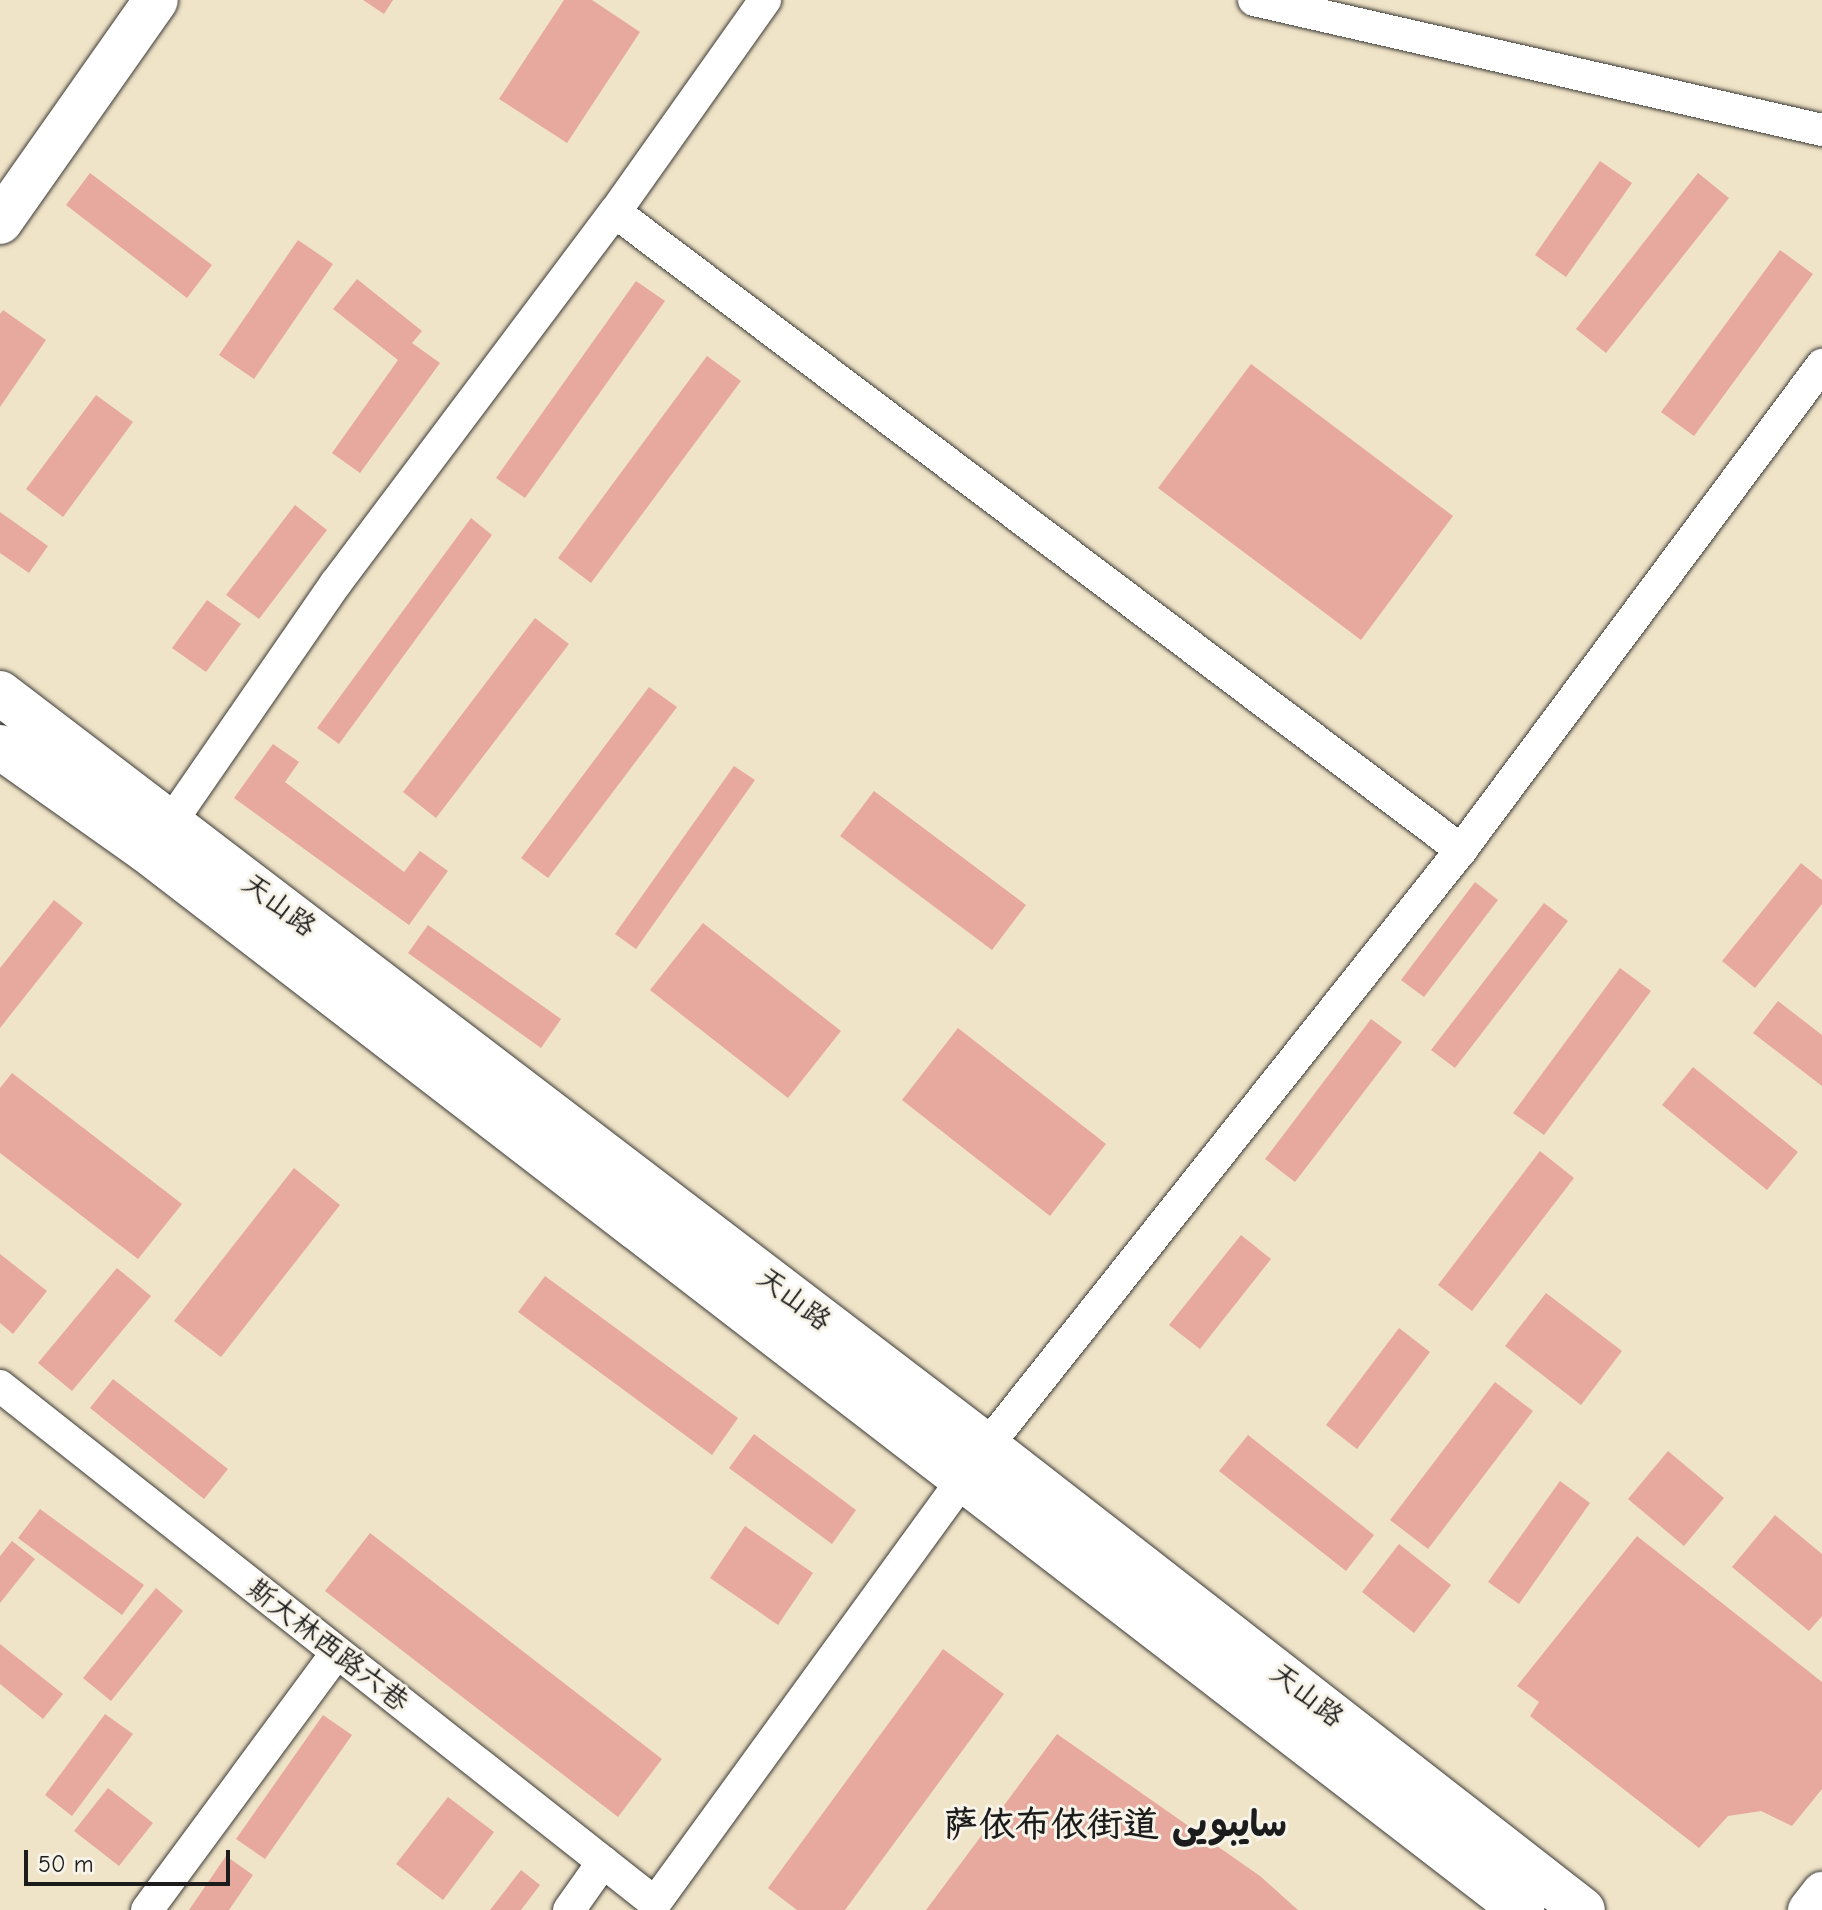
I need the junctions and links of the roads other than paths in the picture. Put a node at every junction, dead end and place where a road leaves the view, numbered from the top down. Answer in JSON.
{"nodes":[{"id":1,"x":121,"y":0,"type":"edge"},
{"id":2,"x":156,"y":0,"type":"edge"},
{"id":3,"x":765,"y":0,"type":"edge"},
{"id":4,"x":1254,"y":0,"type":"edge"},
{"id":5,"x":1822,"y":130,"type":"edge"},
{"id":6,"x":0,"y":172,"type":"edge"},
{"id":7,"x":615,"y":212,"type":"junction"},
{"id":8,"x":0,"y":222,"type":"edge"},
{"id":9,"x":1822,"y":365,"type":"edge"},
{"id":10,"x":0,"y":693,"type":"edge"},
{"id":11,"x":0,"y":747,"type":"edge"},
{"id":12,"x":171,"y":822,"type":"junction"},
{"id":13,"x":1461,"y":850,"type":"junction"},
{"id":14,"x":0,"y":1386,"type":"edge"},
{"id":15,"x":975,"y":1463,"type":"junction"},
{"id":16,"x":337,"y":1652,"type":"junction"},
{"id":17,"x":603,"y":1862,"type":"junction"},
{"id":18,"x":1822,"y":1892,"type":"edge"},
{"id":19,"x":147,"y":1910,"type":"edge"},
{"id":20,"x":569,"y":1910,"type":"edge"},
{"id":21,"x":1522,"y":1910,"type":"edge"},
{"id":22,"x":1583,"y":1910,"type":"edge"},
{"id":23,"x":1808,"y":1910,"type":"edge"}],
"edges":[{"from":1,"to":6,"type":"main road"},
{"from":2,"to":8,"type":"main road"},
{"from":3,"to":7,"type":"street"},
{"from":4,"to":5,"type":"street"},
{"from":7,"to":12,"type":"street"},
{"from":7,"to":13,"type":"street"},
{"from":9,"to":13,"type":"street"},
{"from":10,"to":12,"type":"main road","name":"天山路"},
{"from":11,"to":15,"type":"main road","name":"天山路"},
{"from":12,"to":15,"type":"main road","name":"天山路"},
{"from":13,"to":15,"type":"street"},
{"from":14,"to":16,"type":"street","name":"斯大林西路六巷"},
{"from":15,"to":17,"type":"street","name":"斯大林西路六巷"},
{"from":15,"to":21,"type":"main road","name":"天山路"},
{"from":15,"to":22,"type":"main road","name":"天山路"},
{"from":16,"to":17,"type":"street","name":"斯大林西路六巷"},
{"from":16,"to":19,"type":"street"},
{"from":17,"to":20,"type":"street"},
{"from":18,"to":23,"type":"street"}]}
